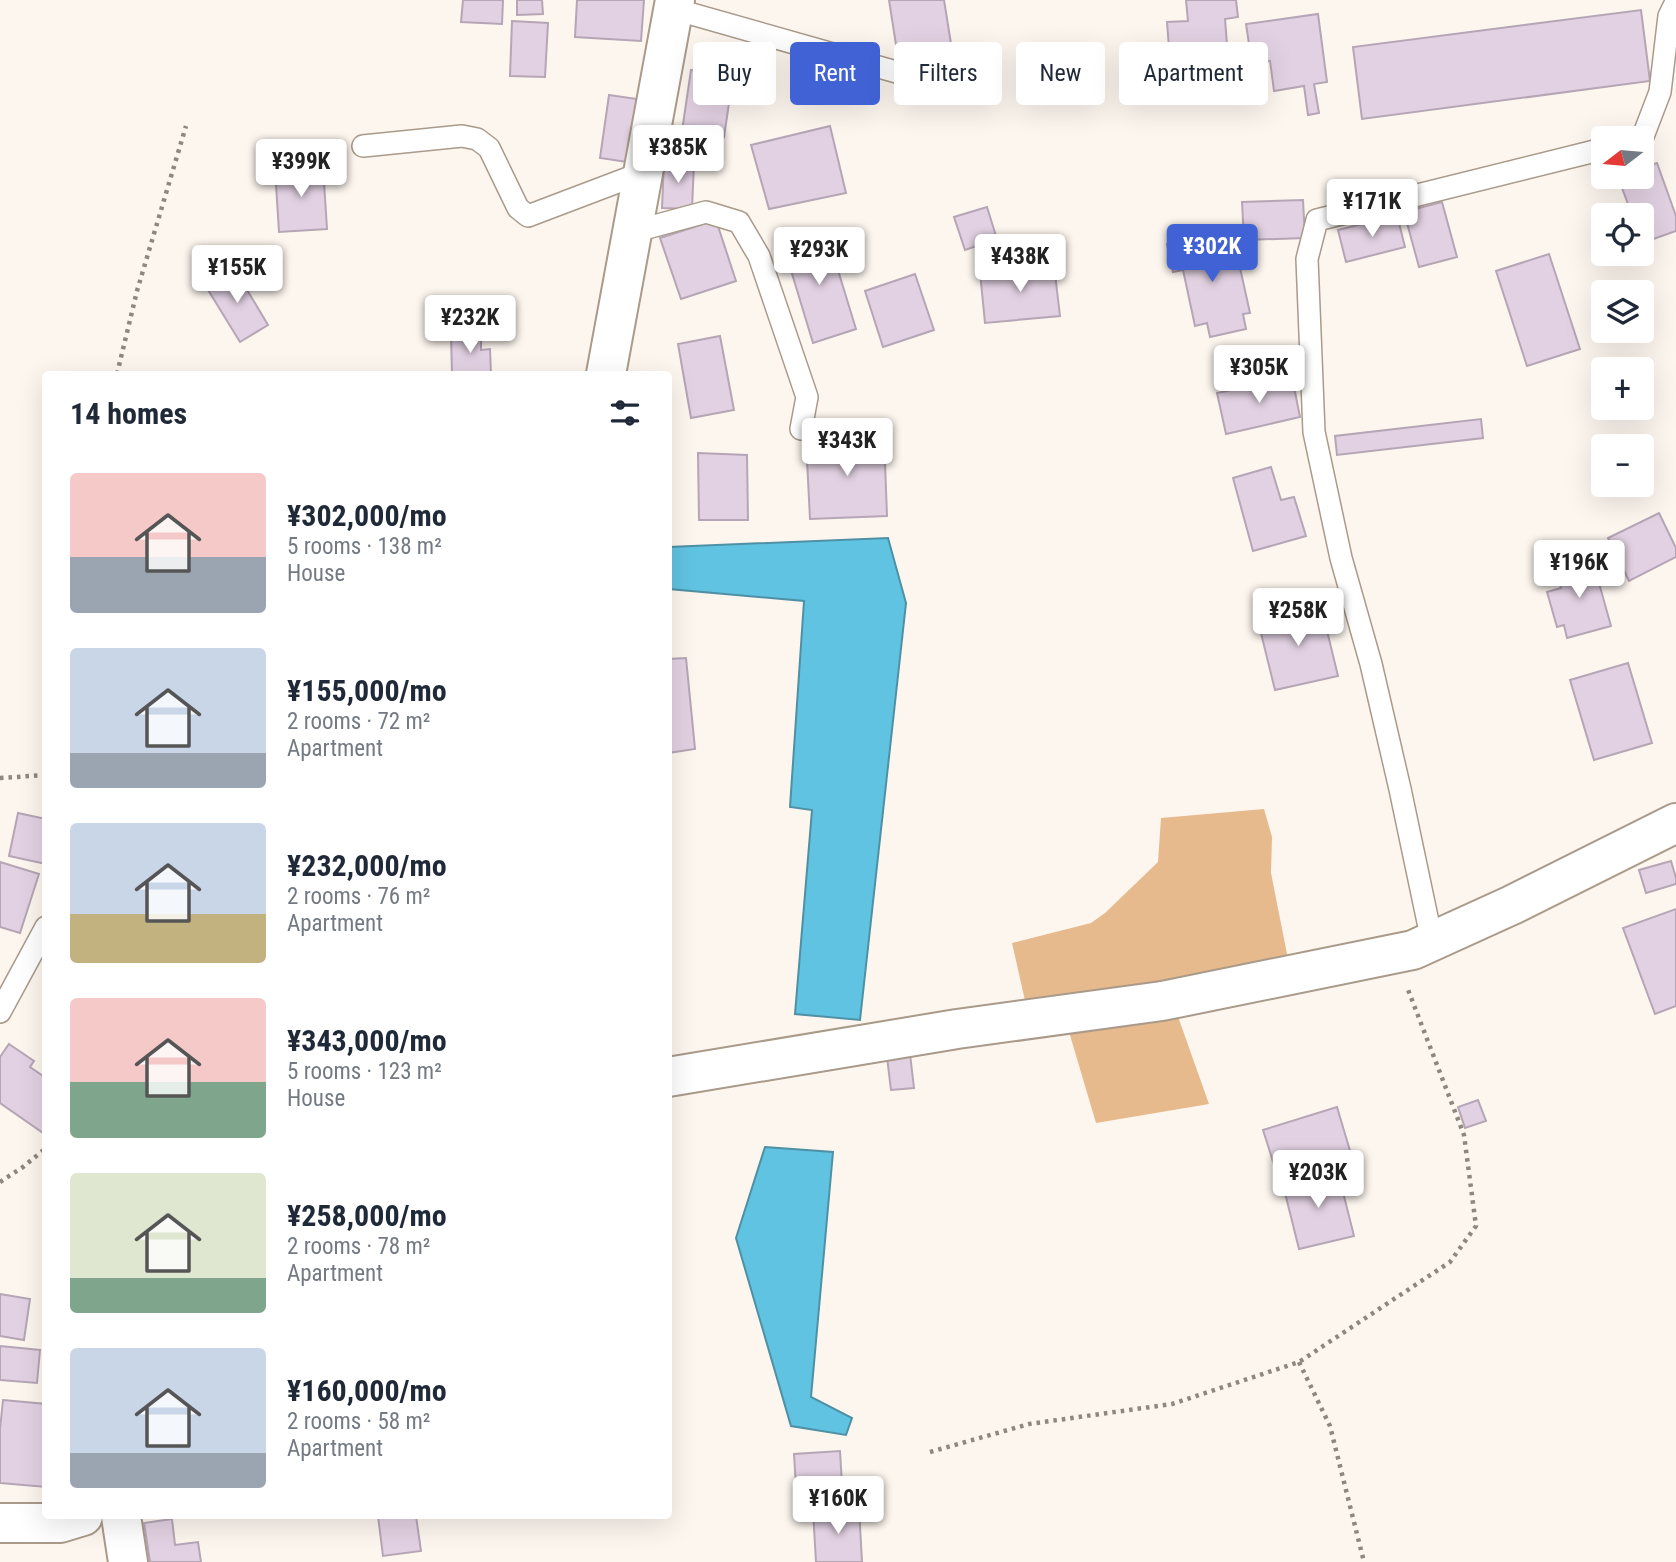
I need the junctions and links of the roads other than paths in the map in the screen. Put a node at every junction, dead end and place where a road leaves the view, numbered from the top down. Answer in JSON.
{"nodes":[{"id":1,"x":1676,"y":2,"type":"edge"},
{"id":2,"x":675,"y":4,"type":"edge"},
{"id":3,"x":894,"y":71,"type":"edge"},
{"id":4,"x":1647,"y":126,"type":"edge"},
{"id":5,"x":363,"y":146,"type":"dead end"},
{"id":6,"x":1591,"y":152,"type":"edge"},
{"id":7,"x":643,"y":172,"type":"junction"},
{"id":8,"x":632,"y":232,"type":"junction"},
{"id":9,"x":607,"y":371,"type":"edge"},
{"id":10,"x":801,"y":429,"type":"dead end"},
{"id":11,"x":1676,"y":823,"type":"edge"},
{"id":12,"x":42,"y":934,"type":"edge"},
{"id":13,"x":1432,"y":941,"type":"junction"},
{"id":14,"x":0,"y":1012,"type":"edge"},
{"id":15,"x":672,"y":1076,"type":"edge"},
{"id":16,"x":73,"y":1519,"type":"edge"},
{"id":17,"x":121,"y":1519,"type":"edge"},
{"id":18,"x":0,"y":1523,"type":"edge"},
{"id":19,"x":128,"y":1562,"type":"edge"}],
"edges":[{"from":1,"to":4,"type":"lane"},
{"from":2,"to":3,"type":"lane"},
{"from":2,"to":7,"type":"street"},
{"from":5,"to":7,"type":"lane"},
{"from":6,"to":13,"type":"lane"},
{"from":7,"to":8,"type":"street"},
{"from":8,"to":9,"type":"street"},
{"from":8,"to":10,"type":"lane"},
{"from":11,"to":13,"type":"street"},
{"from":12,"to":14,"type":"lane"},
{"from":13,"to":15,"type":"street"},
{"from":16,"to":18,"type":"street"},
{"from":17,"to":19,"type":"street"}]}
